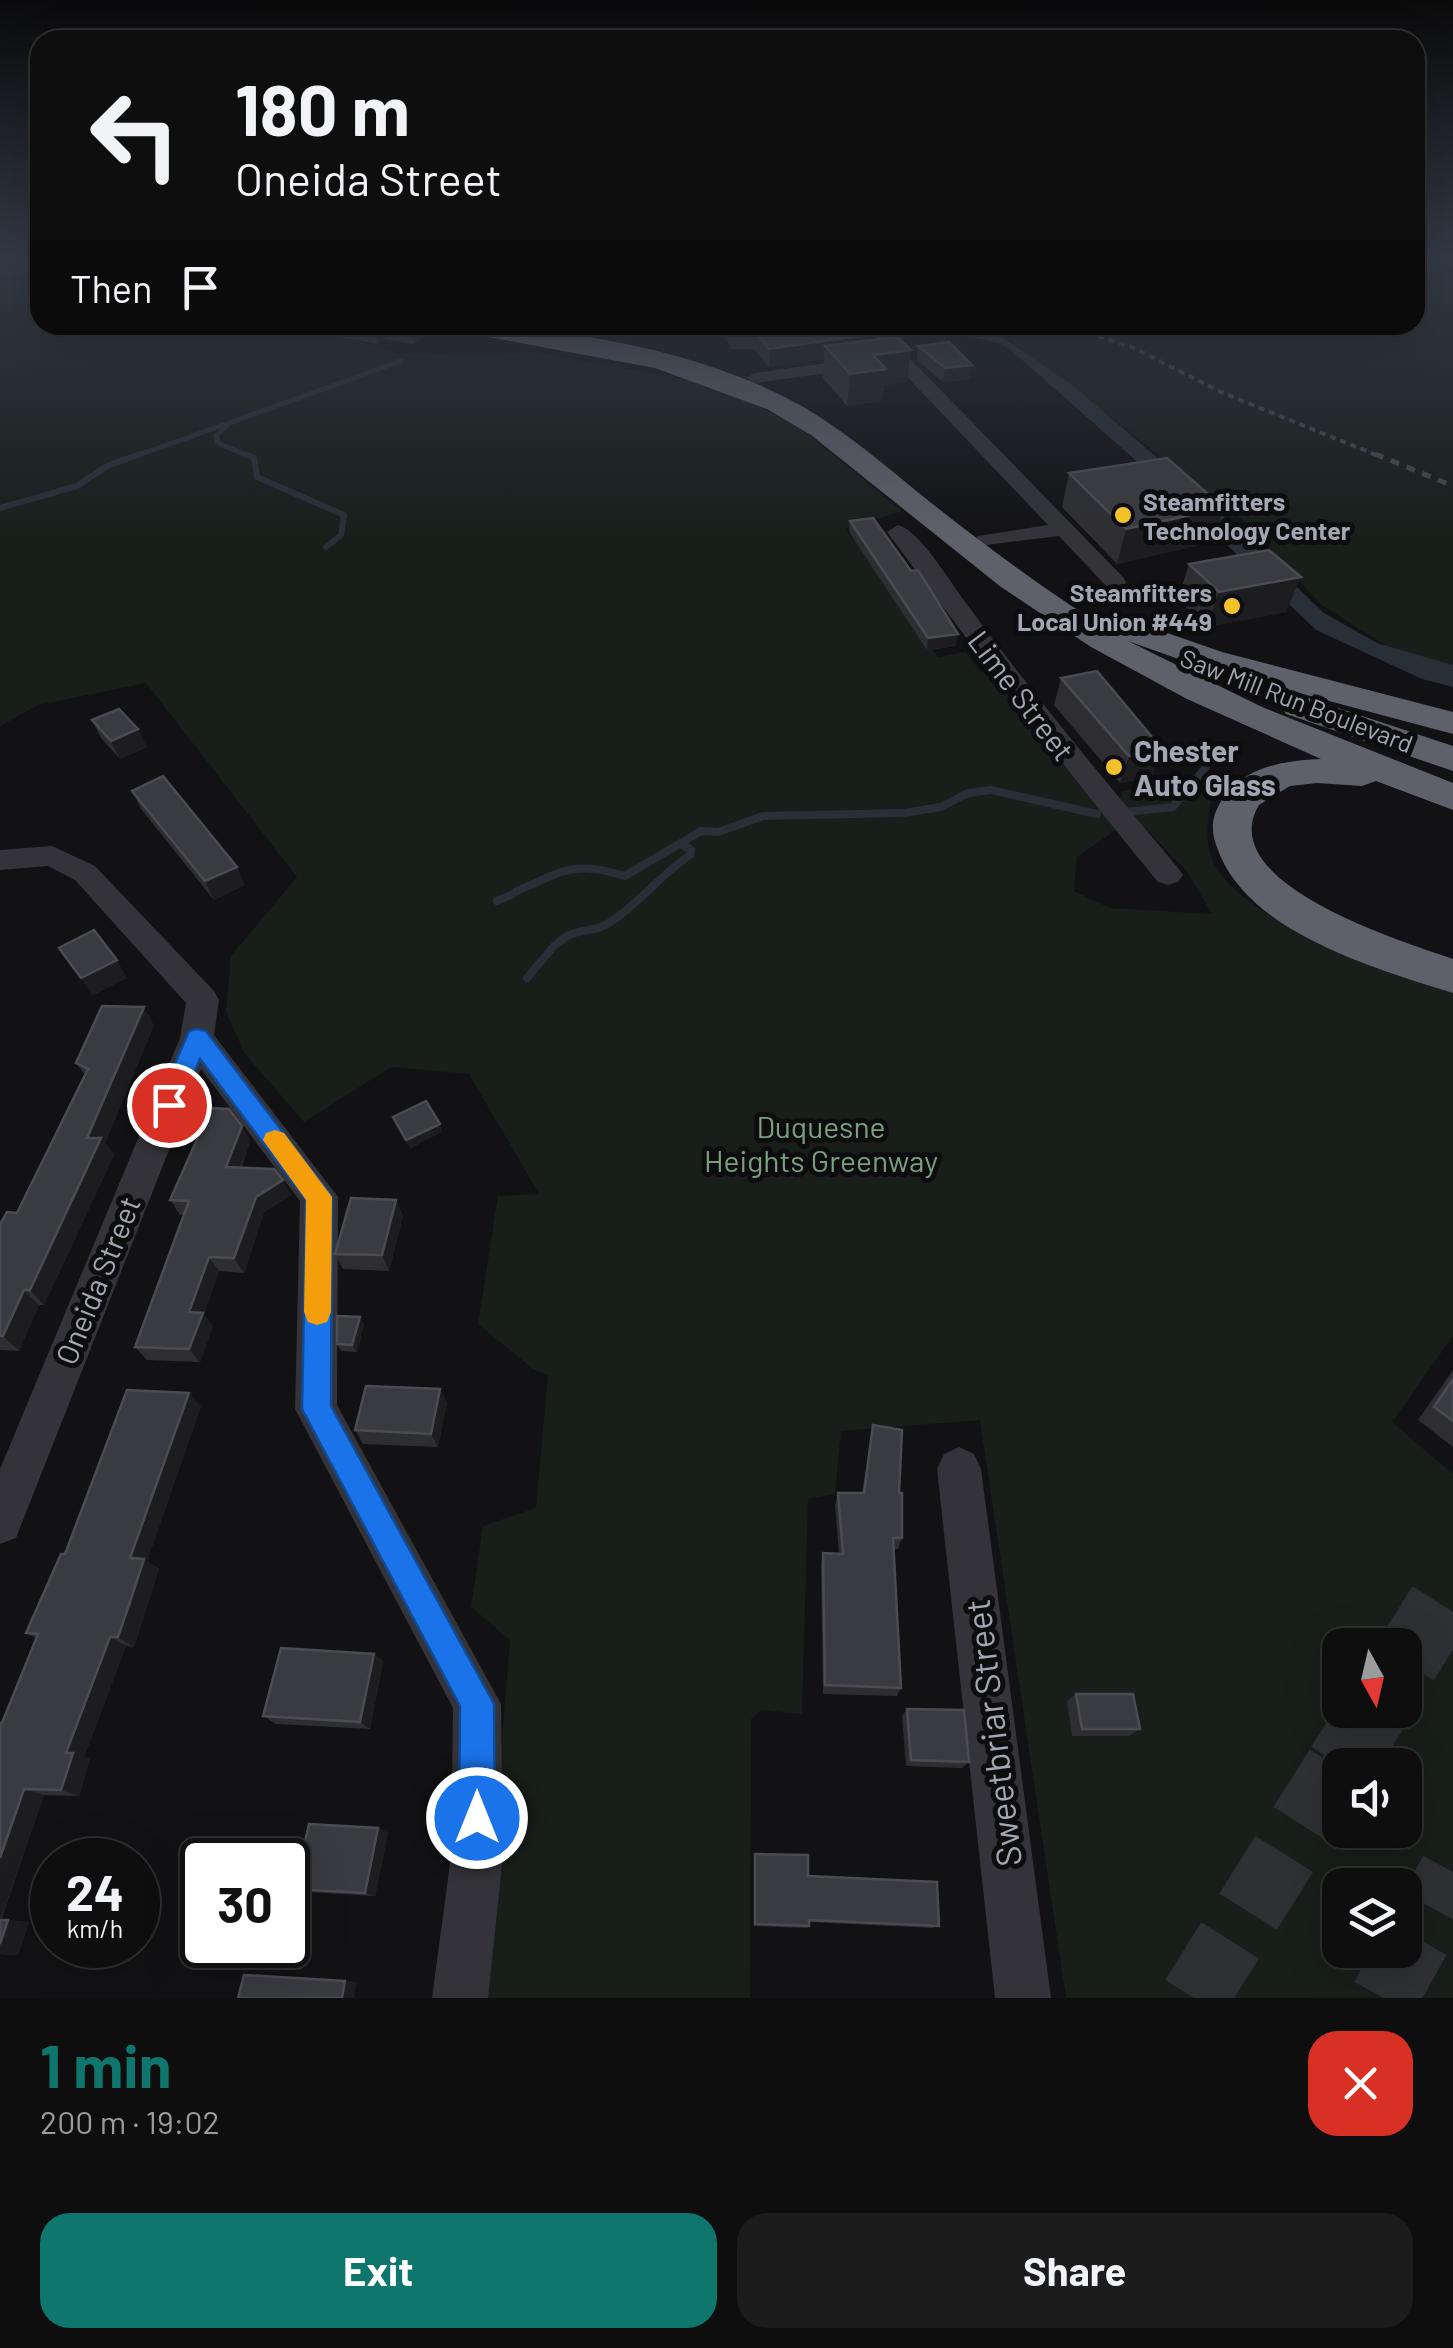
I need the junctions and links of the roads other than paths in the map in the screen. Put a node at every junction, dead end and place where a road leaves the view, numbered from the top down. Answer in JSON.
{"nodes":[{"id":1,"x":625,"y":353,"type":"edge"},
{"id":2,"x":670,"y":353,"type":"edge"},
{"id":3,"x":895,"y":353,"type":"edge"},
{"id":4,"x":899,"y":358,"type":"junction"},
{"id":5,"x":715,"y":378,"type":"junction"},
{"id":6,"x":755,"y":378,"type":"junction"},
{"id":7,"x":1064,"y":529,"type":"junction"},
{"id":8,"x":898,"y":532,"type":"dead end"},
{"id":9,"x":975,"y":543,"type":"junction"},
{"id":10,"x":921,"y":557,"type":"junction"},
{"id":11,"x":1115,"y":582,"type":"dead end"},
{"id":12,"x":1110,"y":622,"type":"junction"},
{"id":13,"x":1453,"y":722,"type":"edge"},
{"id":14,"x":1445,"y":781,"type":"edge"},
{"id":15,"x":0,"y":860,"type":"edge"},
{"id":16,"x":1168,"y":875,"type":"dead end"},
{"id":17,"x":1453,"y":976,"type":"edge"},
{"id":18,"x":197,"y":1038,"type":"junction"},
{"id":19,"x":959,"y":1468,"type":"dead end"},
{"id":20,"x":0,"y":1522,"type":"edge"},
{"id":21,"x":460,"y":1998,"type":"edge"},
{"id":22,"x":1023,"y":1998,"type":"edge"}],
"edges":[{"from":1,"to":5,"type":"highway","name":"Saw Mill Run Boulevard"},
{"from":2,"to":6,"type":"highway","name":"Saw Mill Run Boulevard"},
{"from":3,"to":4,"type":"street"},
{"from":4,"to":6,"type":"street"},
{"from":4,"to":7,"type":"street"},
{"from":5,"to":6,"type":"highway"},
{"from":5,"to":9,"type":"highway","name":"Saw Mill Run Boulevard"},
{"from":6,"to":9,"type":"highway","name":"Saw Mill Run Boulevard"},
{"from":7,"to":9,"type":"street"},
{"from":7,"to":11,"type":"street"},
{"from":8,"to":10,"type":"street","name":"Lime Street"},
{"from":9,"to":10,"type":"street"},
{"from":9,"to":12,"type":"highway","name":"Saw Mill Run Boulevard"},
{"from":9,"to":14,"type":"highway","name":"Saw Mill Run Boulevard"},
{"from":10,"to":16,"type":"street","name":"Lime Street"},
{"from":12,"to":13,"type":"highway"},
{"from":12,"to":14,"type":"highway","name":"Saw Mill Run Boulevard"},
{"from":14,"to":17,"type":"highway"},
{"from":15,"to":18,"type":"street"},
{"from":18,"to":20,"type":"street","name":"Oneida Street"},
{"from":18,"to":21,"type":"street"},
{"from":19,"to":22,"type":"street","name":"Sweetbriar Street"}]}
